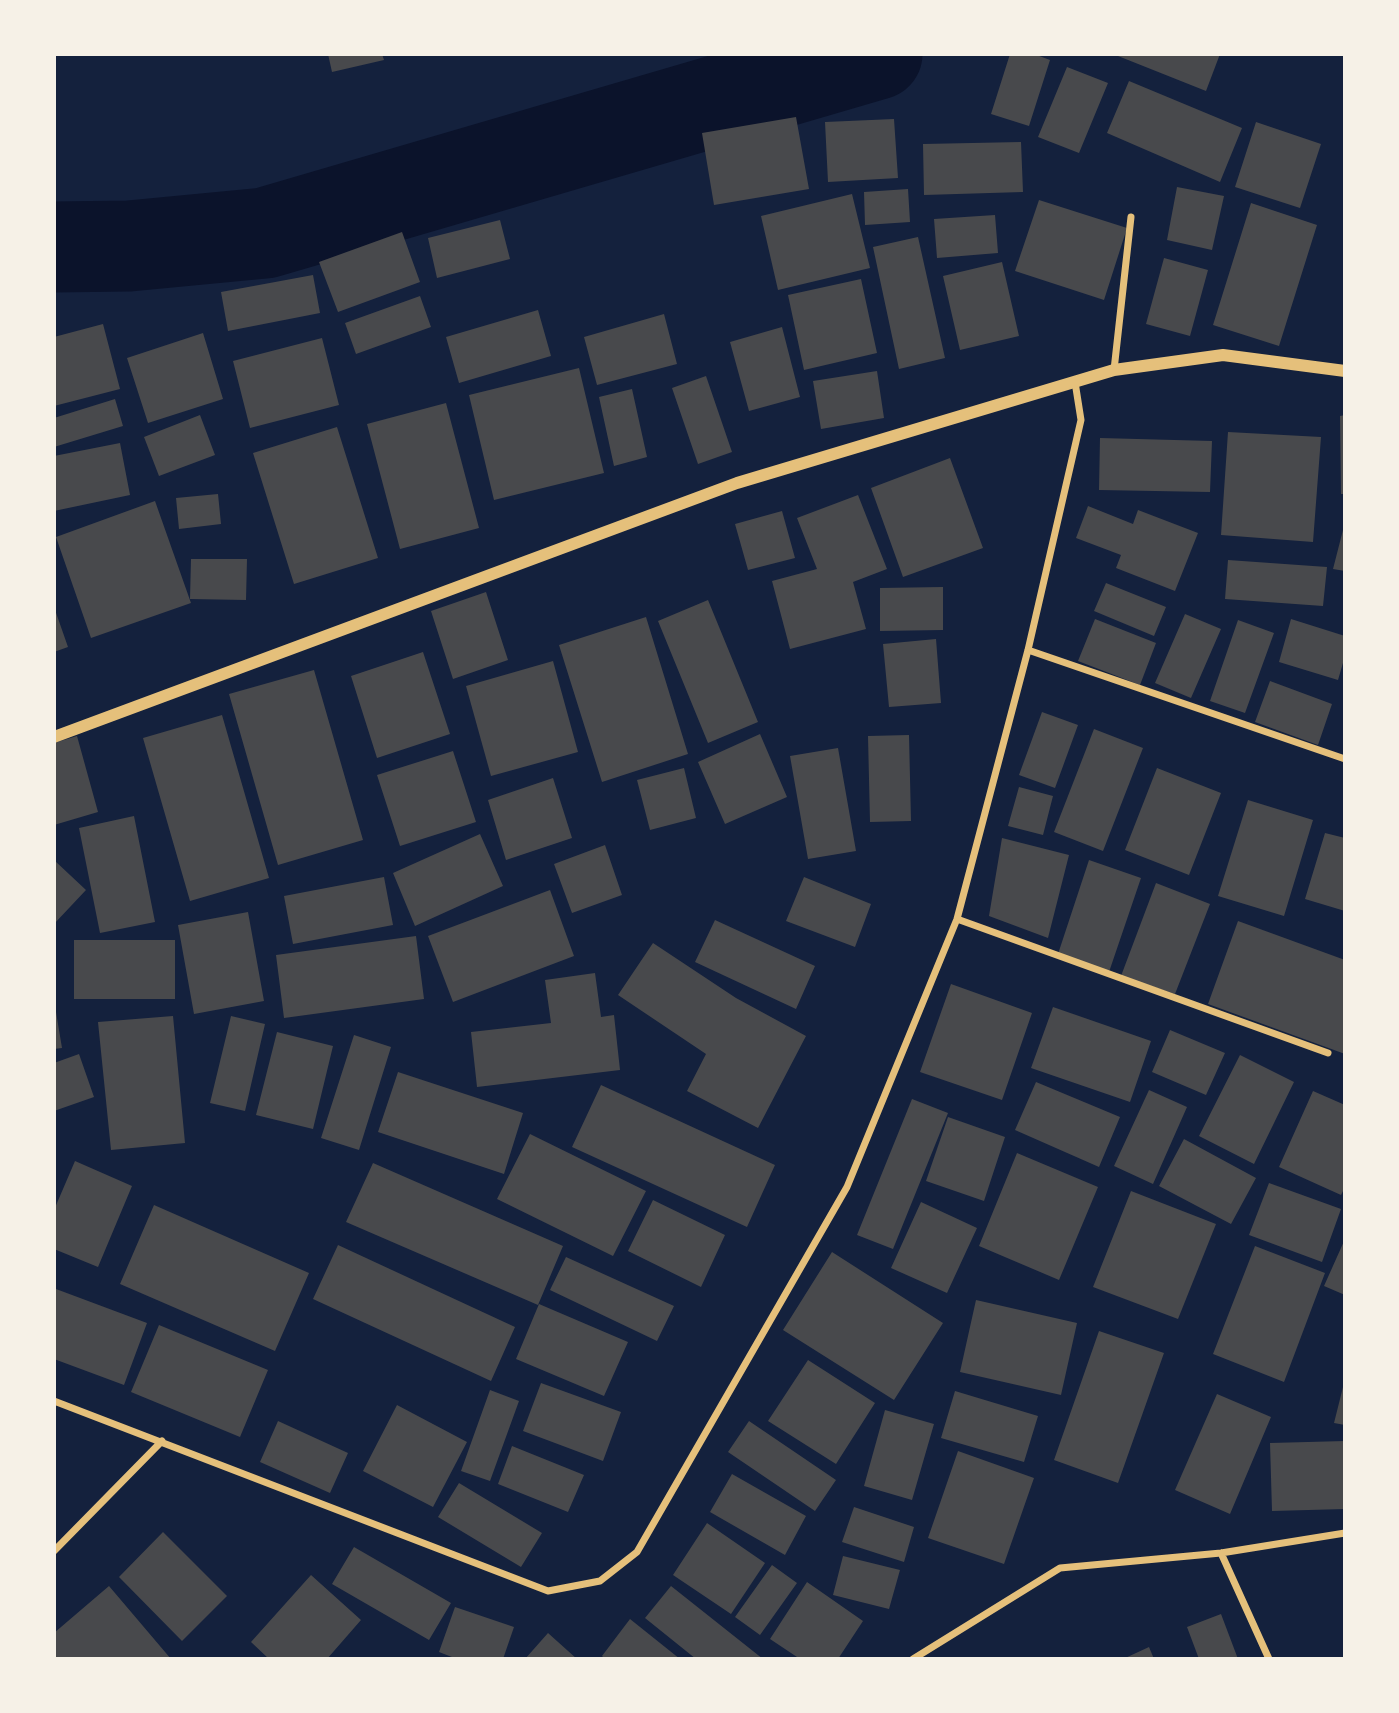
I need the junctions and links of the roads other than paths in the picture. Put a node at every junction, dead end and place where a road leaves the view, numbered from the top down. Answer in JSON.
{"nodes":[{"id":1,"x":1131,"y":217,"type":"dead end"},
{"id":2,"x":1114,"y":370,"type":"junction"},
{"id":3,"x":1345,"y":370,"type":"edge"},
{"id":4,"x":1075,"y":382,"type":"junction"},
{"id":5,"x":1028,"y":650,"type":"junction"},
{"id":6,"x":54,"y":737,"type":"edge"},
{"id":7,"x":1345,"y":758,"type":"edge"},
{"id":8,"x":957,"y":919,"type":"junction"},
{"id":9,"x":1328,"y":1053,"type":"dead end"},
{"id":10,"x":54,"y":1401,"type":"edge"},
{"id":11,"x":162,"y":1441,"type":"junction"},
{"id":12,"x":1345,"y":1533,"type":"edge"},
{"id":13,"x":54,"y":1551,"type":"edge"},
{"id":14,"x":1221,"y":1553,"type":"junction"},
{"id":15,"x":913,"y":1659,"type":"edge"},
{"id":16,"x":1269,"y":1659,"type":"edge"}],
"edges":[{"from":1,"to":2,"type":"street"},
{"from":2,"to":3,"type":"street"},
{"from":2,"to":4,"type":"street"},
{"from":4,"to":5,"type":"street"},
{"from":4,"to":6,"type":"street"},
{"from":5,"to":7,"type":"street"},
{"from":5,"to":8,"type":"street"},
{"from":8,"to":9,"type":"street"},
{"from":8,"to":11,"type":"street"},
{"from":10,"to":11,"type":"street"},
{"from":11,"to":13,"type":"street"},
{"from":12,"to":14,"type":"street"},
{"from":14,"to":15,"type":"street"},
{"from":14,"to":16,"type":"street"}]}
